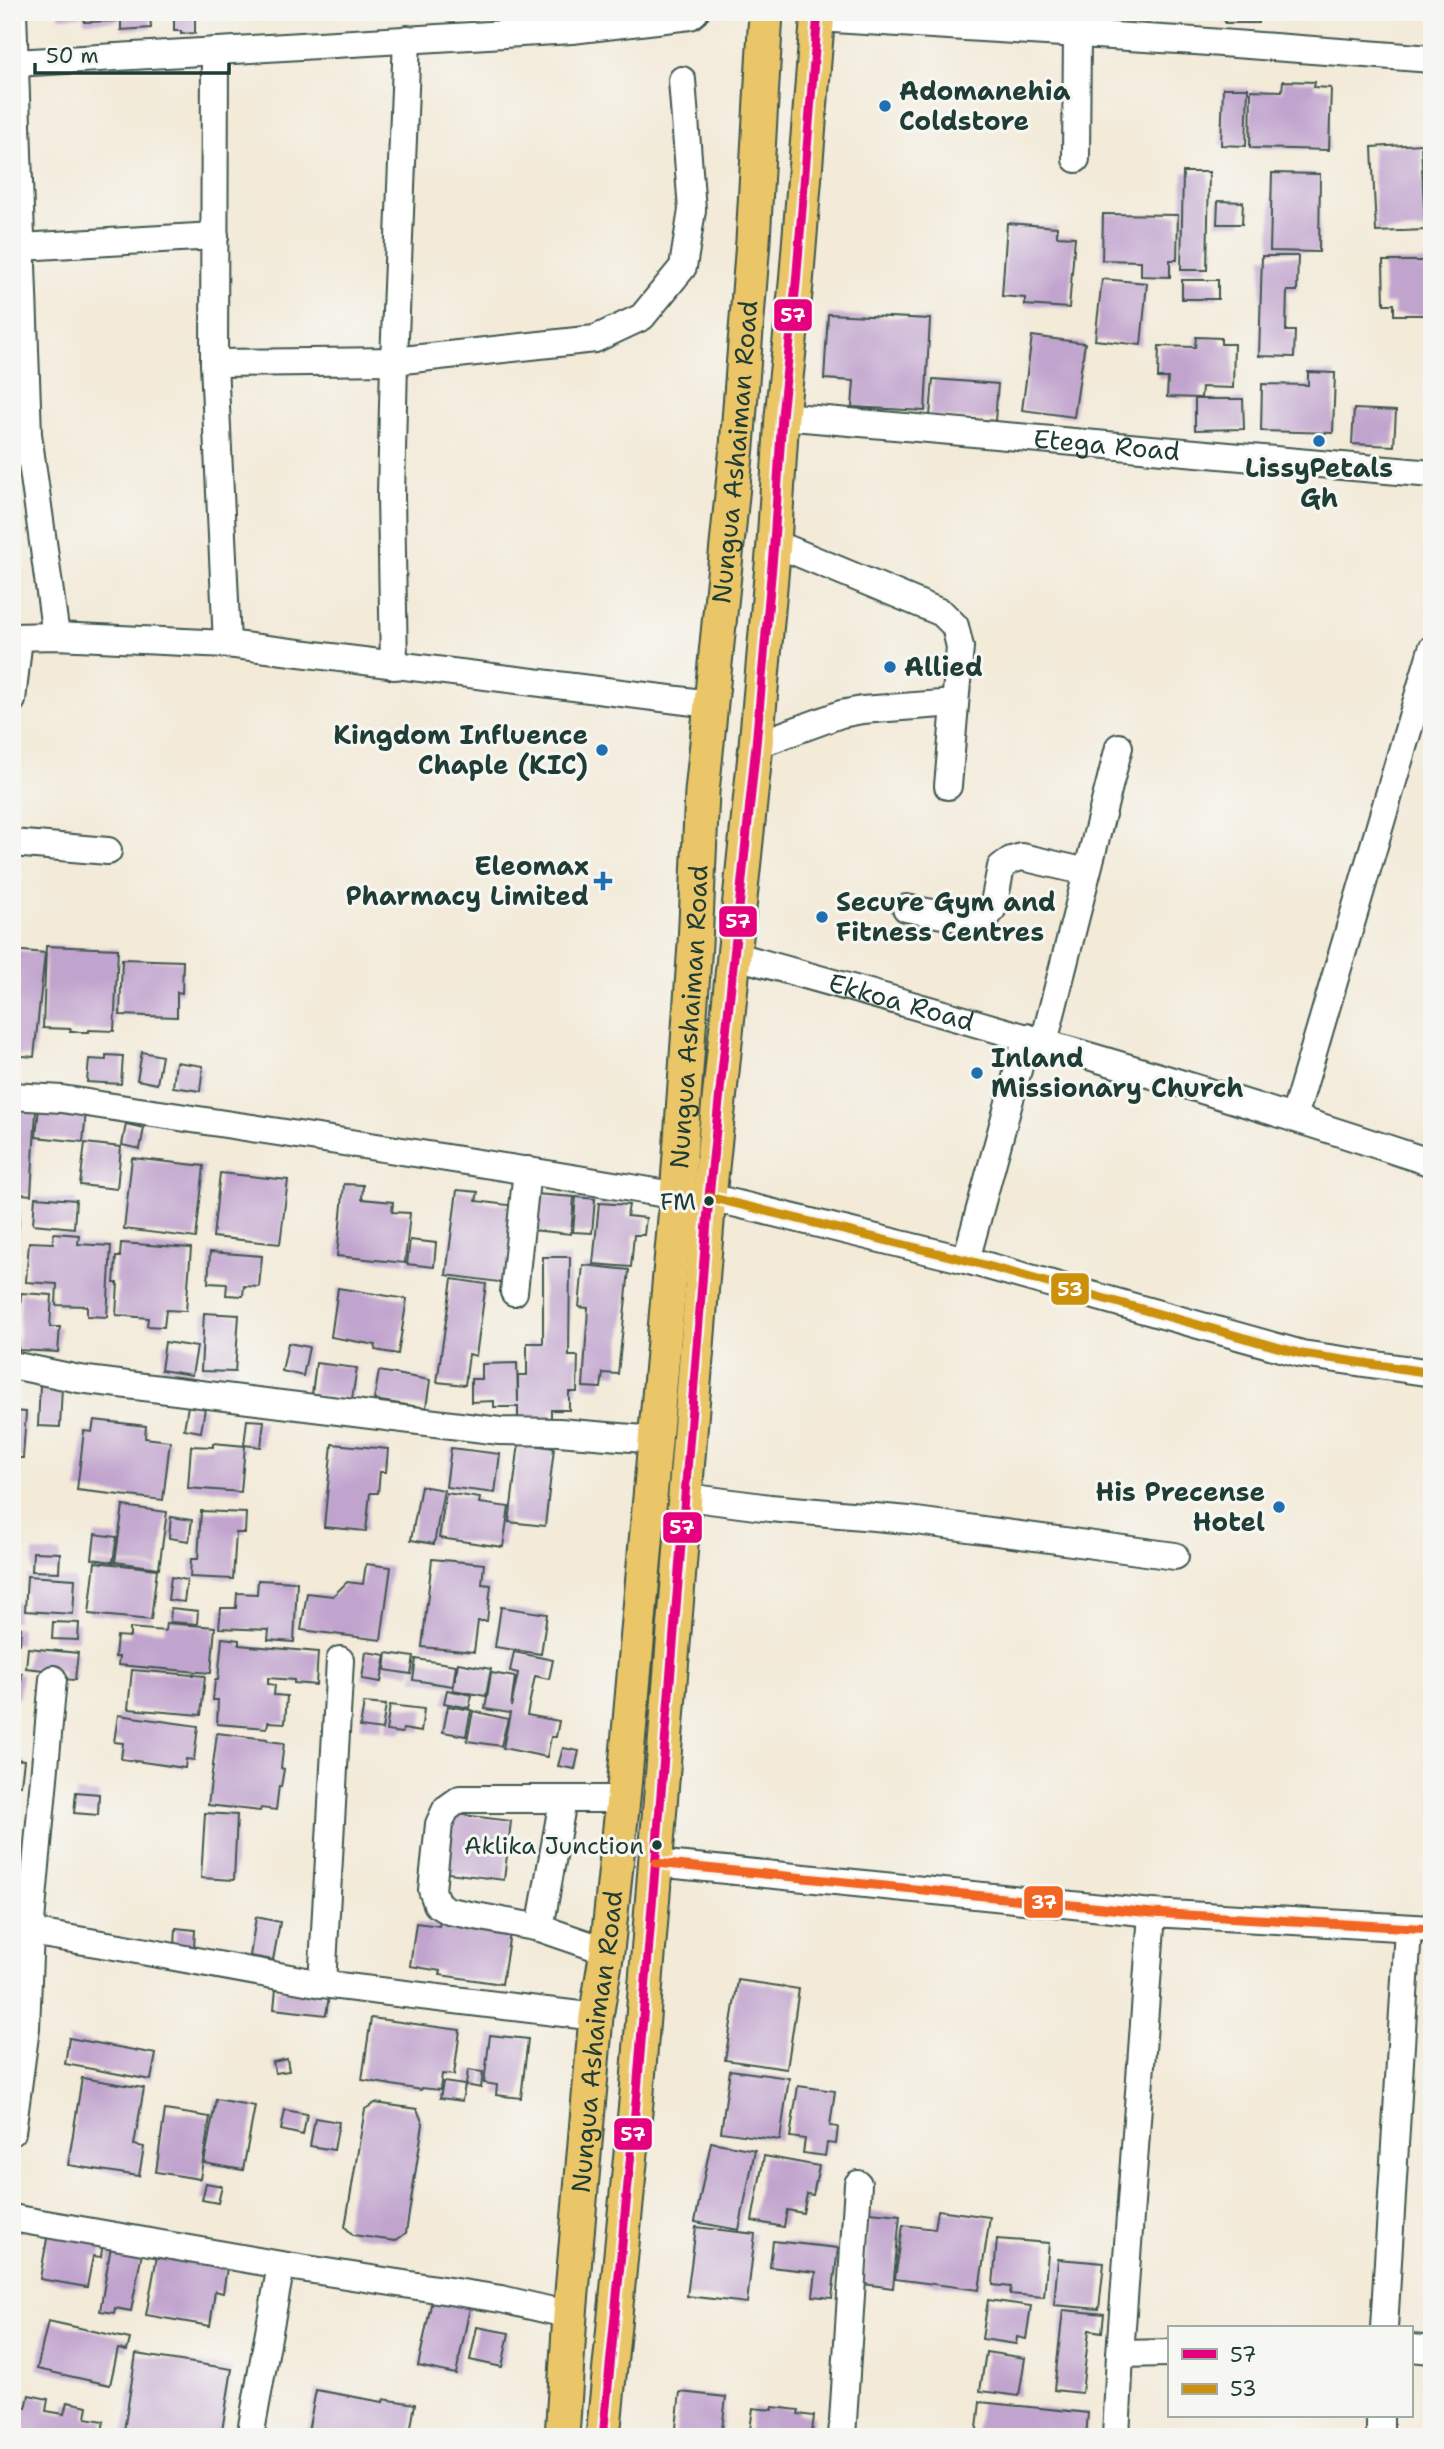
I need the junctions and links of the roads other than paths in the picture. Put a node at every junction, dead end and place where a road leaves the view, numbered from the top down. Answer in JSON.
{"nodes":[{"id":1,"x":13,"y":12,"type":"edge"},
{"id":2,"x":695,"y":12,"type":"edge"},
{"id":3,"x":766,"y":12,"type":"edge"},
{"id":4,"x":817,"y":15,"type":"edge"},
{"id":5,"x":910,"y":18,"type":"edge"},
{"id":6,"x":1077,"y":34,"type":"junction"},
{"id":7,"x":407,"y":39,"type":"junction"},
{"id":8,"x":215,"y":51,"type":"junction"},
{"id":9,"x":1432,"y":59,"type":"edge"},
{"id":10,"x":15,"y":63,"type":"junction"},
{"id":11,"x":682,"y":80,"type":"dead end"},
{"id":12,"x":761,"y":106,"type":"junction"},
{"id":13,"x":810,"y":108,"type":"junction"},
{"id":14,"x":1076,"y":159,"type":"dead end"},
{"id":15,"x":15,"y":174,"type":"edge"},
{"id":16,"x":215,"y":236,"type":"junction"},
{"id":17,"x":20,"y":247,"type":"junction"},
{"id":18,"x":394,"y":361,"type":"junction"},
{"id":19,"x":214,"y":363,"type":"junction"},
{"id":20,"x":782,"y":416,"type":"junction"},
{"id":21,"x":20,"y":434,"type":"edge"},
{"id":22,"x":1432,"y":474,"type":"edge"},
{"id":23,"x":774,"y":542,"type":"junction"},
{"id":24,"x":56,"y":636,"type":"junction"},
{"id":25,"x":16,"y":637,"type":"edge"},
{"id":26,"x":228,"y":644,"type":"junction"},
{"id":27,"x":1432,"y":649,"type":"edge"},
{"id":28,"x":394,"y":666,"type":"junction"},
{"id":29,"x":12,"y":700,"type":"edge"},
{"id":30,"x":955,"y":703,"type":"junction"},
{"id":31,"x":710,"y":704,"type":"junction"},
{"id":32,"x":756,"y":745,"type":"junction"},
{"id":33,"x":1119,"y":747,"type":"dead end"},
{"id":34,"x":948,"y":786,"type":"dead end"},
{"id":35,"x":12,"y":843,"type":"edge"},
{"id":36,"x":108,"y":851,"type":"dead end"},
{"id":37,"x":1087,"y":872,"type":"junction"},
{"id":38,"x":906,"y":908,"type":"dead end"},
{"id":39,"x":733,"y":955,"type":"junction"},
{"id":40,"x":1035,"y":1039,"type":"junction"},
{"id":41,"x":12,"y":1096,"type":"edge"},
{"id":42,"x":1294,"y":1117,"type":"junction"},
{"id":43,"x":1432,"y":1163,"type":"edge"},
{"id":44,"x":527,"y":1170,"type":"junction"},
{"id":45,"x":693,"y":1197,"type":"junction"},
{"id":46,"x":966,"y":1260,"type":"junction"},
{"id":47,"x":514,"y":1292,"type":"dead end"},
{"id":48,"x":12,"y":1365,"type":"edge"},
{"id":49,"x":1432,"y":1373,"type":"edge"},
{"id":50,"x":656,"y":1440,"type":"junction"},
{"id":51,"x":687,"y":1497,"type":"junction"},
{"id":52,"x":1175,"y":1556,"type":"dead end"},
{"id":53,"x":340,"y":1660,"type":"dead end"},
{"id":54,"x":53,"y":1679,"type":"dead end"},
{"id":55,"x":623,"y":1799,"type":"junction"},
{"id":56,"x":563,"y":1800,"type":"junction"},
{"id":57,"x":656,"y":1863,"type":"junction"},
{"id":58,"x":1152,"y":1913,"type":"junction"},
{"id":59,"x":540,"y":1928,"type":"junction"},
{"id":60,"x":1420,"y":1929,"type":"edge"},
{"id":61,"x":30,"y":1933,"type":"junction"},
{"id":62,"x":607,"y":1951,"type":"junction"},
{"id":63,"x":322,"y":1984,"type":"junction"},
{"id":64,"x":596,"y":2017,"type":"junction"},
{"id":65,"x":12,"y":2132,"type":"edge"},
{"id":66,"x":858,"y":2184,"type":"dead end"},
{"id":67,"x":12,"y":2218,"type":"edge"},
{"id":68,"x":281,"y":2265,"type":"junction"},
{"id":69,"x":570,"y":2315,"type":"junction"},
{"id":70,"x":1384,"y":2326,"type":"edge"},
{"id":71,"x":1412,"y":2348,"type":"edge"},
{"id":72,"x":1432,"y":2350,"type":"edge"},
{"id":73,"x":1168,"y":2353,"type":"edge"},
{"id":74,"x":1120,"y":2354,"type":"junction"},
{"id":75,"x":1380,"y":2418,"type":"edge"},
{"id":76,"x":250,"y":2437,"type":"edge"},
{"id":77,"x":562,"y":2437,"type":"edge"},
{"id":78,"x":603,"y":2437,"type":"edge"},
{"id":79,"x":842,"y":2437,"type":"edge"},
{"id":80,"x":1116,"y":2437,"type":"edge"},
{"id":81,"x":1380,"y":2437,"type":"edge"}],
"edges":[{"from":1,"to":10,"type":"street"},
{"from":2,"to":7,"type":"street"},
{"from":3,"to":12,"type":"main road","name":"Nungua Ashaiman Road"},
{"from":4,"to":5,"type":"street"},
{"from":4,"to":13,"type":"main road","name":"Nungua Ashaiman Road"},
{"from":5,"to":6,"type":"street"},
{"from":6,"to":9,"type":"street"},
{"from":6,"to":14,"type":"street"},
{"from":7,"to":8,"type":"street"},
{"from":7,"to":18,"type":"street"},
{"from":8,"to":10,"type":"street"},
{"from":8,"to":16,"type":"street"},
{"from":10,"to":15,"type":"street"},
{"from":11,"to":18,"type":"street"},
{"from":12,"to":13,"type":"main road"},
{"from":12,"to":31,"type":"main road","name":"Nungua Ashaiman Road"},
{"from":13,"to":20,"type":"main road","name":"Nungua Ashaiman Road"},
{"from":15,"to":17,"type":"street"},
{"from":16,"to":17,"type":"street"},
{"from":16,"to":19,"type":"street"},
{"from":17,"to":21,"type":"street"},
{"from":18,"to":19,"type":"street"},
{"from":18,"to":28,"type":"street"},
{"from":19,"to":26,"type":"street"},
{"from":20,"to":22,"type":"street","name":"Etega Road"},
{"from":20,"to":23,"type":"main road","name":"Nungua Ashaiman Road"},
{"from":21,"to":24,"type":"street"},
{"from":23,"to":30,"type":"street"},
{"from":23,"to":32,"type":"main road","name":"Nungua Ashaiman Road"},
{"from":24,"to":25,"type":"street"},
{"from":24,"to":26,"type":"street"},
{"from":25,"to":29,"type":"street"},
{"from":26,"to":28,"type":"street"},
{"from":27,"to":42,"type":"street"},
{"from":28,"to":31,"type":"street"},
{"from":30,"to":32,"type":"street"},
{"from":30,"to":34,"type":"street"},
{"from":31,"to":45,"type":"main road","name":"Nungua Ashaiman Road"},
{"from":32,"to":39,"type":"main road","name":"Nungua Ashaiman Road"},
{"from":33,"to":37,"type":"street"},
{"from":35,"to":36,"type":"street"},
{"from":37,"to":38,"type":"street"},
{"from":37,"to":40,"type":"street"},
{"from":39,"to":40,"type":"street","name":"Ekkoa Road"},
{"from":39,"to":45,"type":"main road","name":"Nungua Ashaiman Road"},
{"from":40,"to":42,"type":"street","name":"Ekkoa Road"},
{"from":40,"to":46,"type":"street"},
{"from":41,"to":44,"type":"street"},
{"from":42,"to":43,"type":"street","name":"Ekkoa Road"},
{"from":44,"to":45,"type":"street"},
{"from":44,"to":47,"type":"street"},
{"from":45,"to":46,"type":"street"},
{"from":45,"to":50,"type":"main road","name":"Nungua Ashaiman Road"},
{"from":45,"to":51,"type":"main road","name":"Nungua Ashaiman Road"},
{"from":46,"to":49,"type":"street"},
{"from":48,"to":50,"type":"street"},
{"from":50,"to":55,"type":"main road","name":"Nungua Ashaiman Road"},
{"from":51,"to":52,"type":"street"},
{"from":51,"to":57,"type":"main road","name":"Nungua Ashaiman Road"},
{"from":53,"to":63,"type":"street"},
{"from":54,"to":61,"type":"street"},
{"from":55,"to":56,"type":"street"},
{"from":55,"to":62,"type":"main road","name":"Nungua Ashaiman Road"},
{"from":56,"to":59,"type":"street"},
{"from":56,"to":59,"type":"street"},
{"from":57,"to":58,"type":"street"},
{"from":57,"to":78,"type":"main road","name":"Nungua Ashaiman Road"},
{"from":58,"to":60,"type":"street"},
{"from":58,"to":74,"type":"street"},
{"from":59,"to":62,"type":"street"},
{"from":60,"to":70,"type":"street"},
{"from":61,"to":63,"type":"street"},
{"from":61,"to":65,"type":"street"},
{"from":62,"to":64,"type":"main road","name":"Nungua Ashaiman Road"},
{"from":63,"to":64,"type":"street"},
{"from":64,"to":69,"type":"main road","name":"Nungua Ashaiman Road"},
{"from":66,"to":79,"type":"street"},
{"from":67,"to":68,"type":"street"},
{"from":68,"to":69,"type":"street"},
{"from":68,"to":76,"type":"street"},
{"from":69,"to":77,"type":"main road","name":"Nungua Ashaiman Road"},
{"from":71,"to":72,"type":"street"},
{"from":73,"to":74,"type":"street"},
{"from":74,"to":80,"type":"street"},
{"from":75,"to":81,"type":"street"}]}
